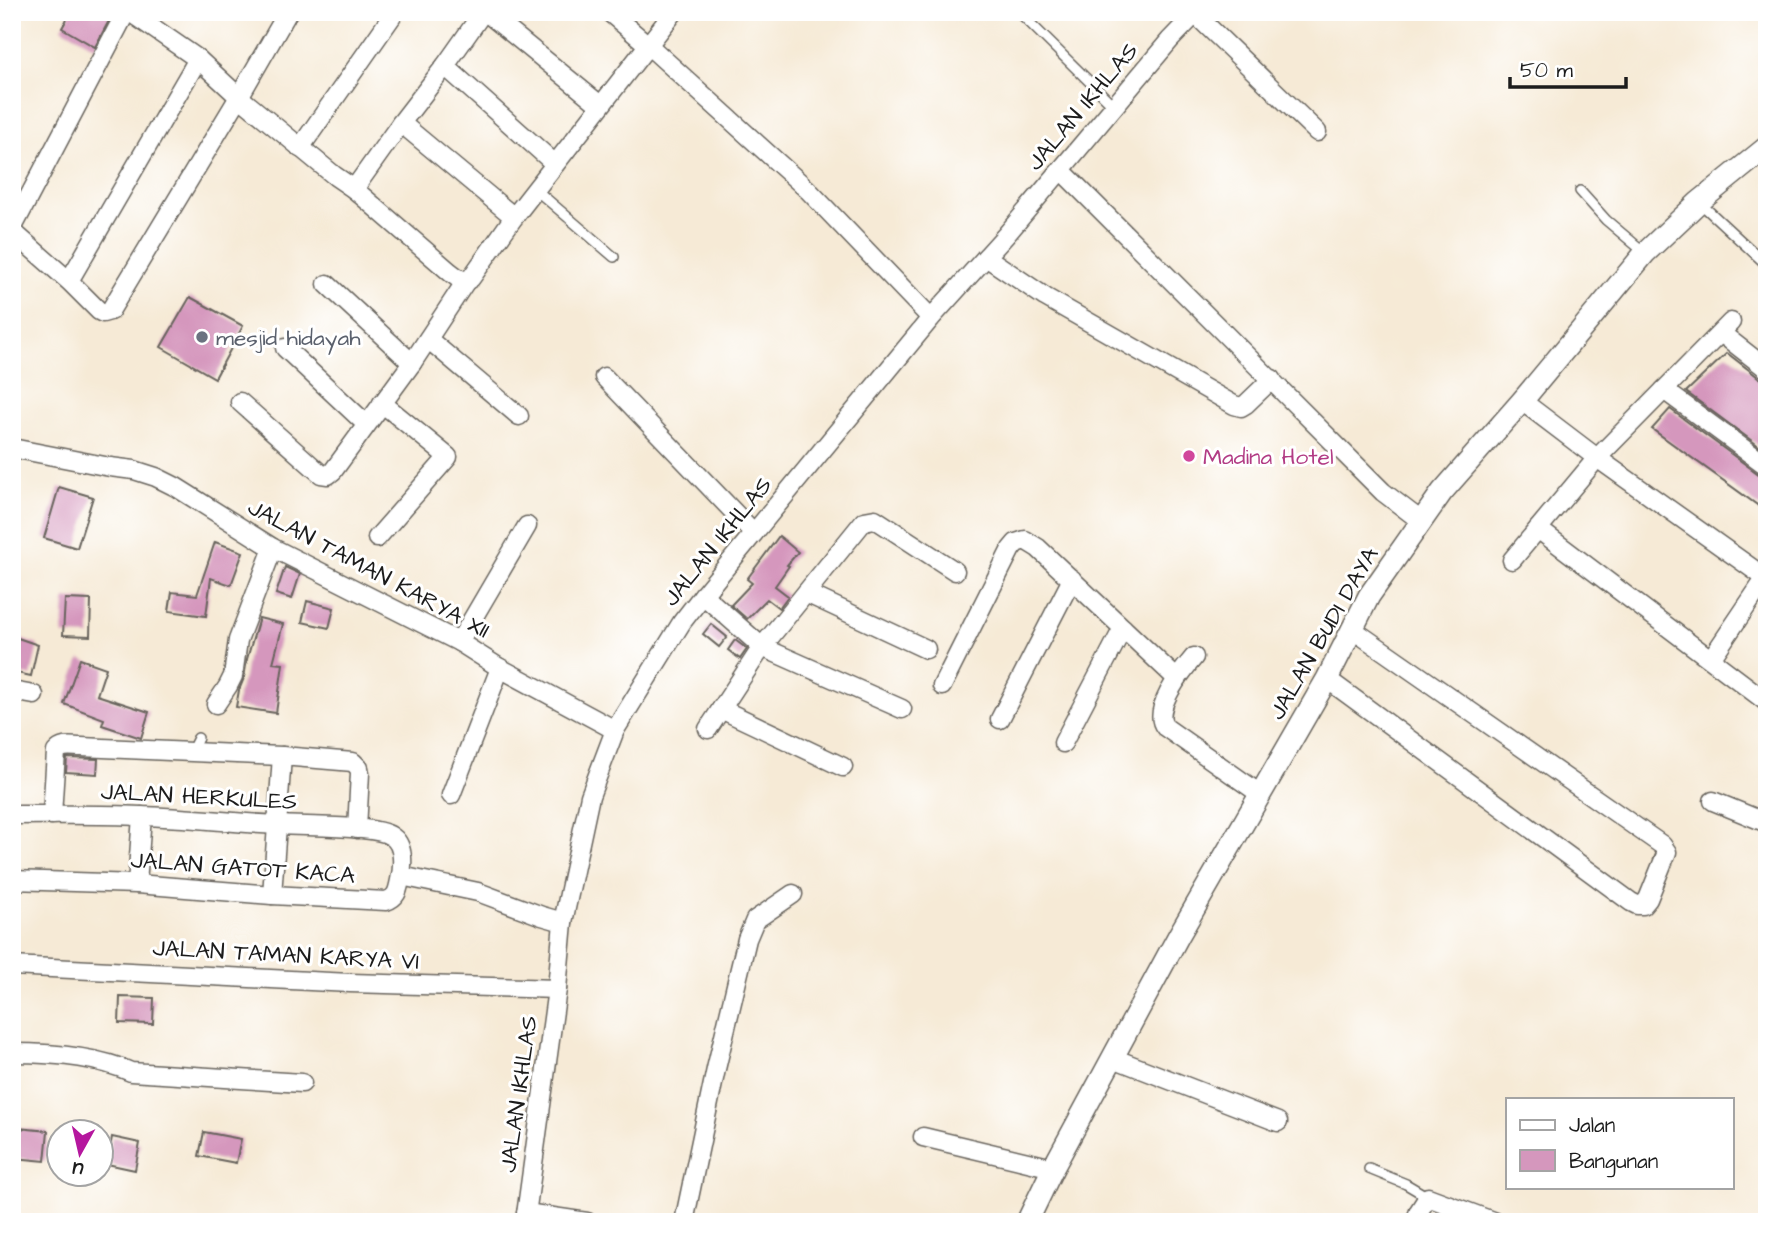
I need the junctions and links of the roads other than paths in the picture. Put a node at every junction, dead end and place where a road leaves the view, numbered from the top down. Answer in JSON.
{"nodes":[{"id":1,"x":128,"y":12,"type":"edge"},
{"id":2,"x":288,"y":12,"type":"edge"},
{"id":3,"x":395,"y":12,"type":"edge"},
{"id":4,"x":484,"y":12,"type":"edge"},
{"id":5,"x":609,"y":12,"type":"edge"},
{"id":6,"x":674,"y":12,"type":"edge"},
{"id":7,"x":1196,"y":13,"type":"edge"},
{"id":8,"x":1021,"y":14,"type":"edge"},
{"id":9,"x":648,"y":45,"type":"junction"},
{"id":10,"x":198,"y":59,"type":"junction"},
{"id":11,"x":445,"y":66,"type":"junction"},
{"id":12,"x":239,"y":97,"type":"junction"},
{"id":13,"x":600,"y":104,"type":"junction"},
{"id":14,"x":1115,"y":106,"type":"junction"},
{"id":15,"x":401,"y":122,"type":"junction"},
{"id":16,"x":1317,"y":132,"type":"dead end"},
{"id":17,"x":1767,"y":146,"type":"edge"},
{"id":18,"x":300,"y":148,"type":"junction"},
{"id":19,"x":555,"y":164,"type":"junction"},
{"id":20,"x":1061,"y":170,"type":"junction"},
{"id":21,"x":354,"y":189,"type":"junction"},
{"id":22,"x":536,"y":189,"type":"junction"},
{"id":23,"x":1580,"y":191,"type":"dead end"},
{"id":24,"x":1699,"y":202,"type":"junction"},
{"id":25,"x":514,"y":217,"type":"junction"},
{"id":26,"x":12,"y":230,"type":"edge"},
{"id":27,"x":1645,"y":253,"type":"junction"},
{"id":28,"x":614,"y":257,"type":"dead end"},
{"id":29,"x":986,"y":257,"type":"junction"},
{"id":30,"x":1767,"y":265,"type":"edge"},
{"id":31,"x":69,"y":281,"type":"junction"},
{"id":32,"x":466,"y":281,"type":"junction"},
{"id":33,"x":327,"y":284,"type":"dead end"},
{"id":34,"x":931,"y":318,"type":"junction"},
{"id":35,"x":428,"y":339,"type":"junction"},
{"id":36,"x":285,"y":348,"type":"dead end"},
{"id":37,"x":412,"y":363,"type":"junction"},
{"id":38,"x":1767,"y":369,"type":"edge"},
{"id":39,"x":604,"y":377,"type":"dead end"},
{"id":40,"x":1272,"y":379,"type":"junction"},
{"id":41,"x":1664,"y":390,"type":"junction"},
{"id":42,"x":1522,"y":401,"type":"junction"},
{"id":43,"x":240,"y":402,"type":"dead end"},
{"id":44,"x":382,"y":403,"type":"junction"},
{"id":45,"x":519,"y":416,"type":"dead end"},
{"id":46,"x":366,"y":424,"type":"junction"},
{"id":47,"x":12,"y":448,"type":"edge"},
{"id":48,"x":1597,"y":458,"type":"junction"},
{"id":49,"x":1767,"y":466,"type":"edge"},
{"id":50,"x":1421,"y":521,"type":"junction"},
{"id":51,"x":527,"y":526,"type":"dead end"},
{"id":52,"x":1538,"y":528,"type":"junction"},
{"id":53,"x":754,"y":533,"type":"junction"},
{"id":54,"x":377,"y":538,"type":"dead end"},
{"id":55,"x":273,"y":548,"type":"junction"},
{"id":56,"x":1512,"y":560,"type":"dead end"},
{"id":57,"x":955,"y":571,"type":"dead end"},
{"id":58,"x":1072,"y":579,"type":"junction"},
{"id":59,"x":1766,"y":579,"type":"edge"},
{"id":60,"x":806,"y":593,"type":"junction"},
{"id":61,"x":703,"y":595,"type":"junction"},
{"id":62,"x":1124,"y":628,"type":"junction"},
{"id":63,"x":1352,"y":629,"type":"junction"},
{"id":64,"x":459,"y":642,"type":"junction"},
{"id":65,"x":762,"y":647,"type":"junction"},
{"id":66,"x":926,"y":649,"type":"dead end"},
{"id":67,"x":1194,"y":657,"type":"dead end"},
{"id":68,"x":1711,"y":659,"type":"junction"},
{"id":69,"x":500,"y":668,"type":"junction"},
{"id":70,"x":1176,"y":678,"type":"junction"},
{"id":71,"x":1327,"y":679,"type":"junction"},
{"id":72,"x":942,"y":686,"type":"dead end"},
{"id":73,"x":12,"y":691,"type":"edge"},
{"id":74,"x":34,"y":695,"type":"dead end"},
{"id":75,"x":1767,"y":702,"type":"edge"},
{"id":76,"x":216,"y":704,"type":"dead end"},
{"id":77,"x":721,"y":709,"type":"junction"},
{"id":78,"x":902,"y":709,"type":"dead end"},
{"id":79,"x":1000,"y":719,"type":"dead end"},
{"id":80,"x":708,"y":729,"type":"dead end"},
{"id":81,"x":615,"y":730,"type":"junction"},
{"id":82,"x":1063,"y":743,"type":"dead end"},
{"id":83,"x":282,"y":757,"type":"junction"},
{"id":84,"x":843,"y":767,"type":"dead end"},
{"id":85,"x":1261,"y":793,"type":"junction"},
{"id":86,"x":450,"y":795,"type":"dead end"},
{"id":87,"x":1713,"y":801,"type":"dead end"},
{"id":88,"x":12,"y":815,"type":"edge"},
{"id":89,"x":52,"y":815,"type":"junction"},
{"id":90,"x":142,"y":816,"type":"junction"},
{"id":91,"x":1767,"y":823,"type":"edge"},
{"id":92,"x":278,"y":825,"type":"junction"},
{"id":93,"x":357,"y":829,"type":"junction"},
{"id":94,"x":401,"y":876,"type":"junction"},
{"id":95,"x":12,"y":880,"type":"edge"},
{"id":96,"x":137,"y":884,"type":"junction"},
{"id":97,"x":793,"y":894,"type":"dead end"},
{"id":98,"x":272,"y":895,"type":"junction"},
{"id":99,"x":563,"y":922,"type":"junction"},
{"id":100,"x":12,"y":966,"type":"edge"},
{"id":101,"x":557,"y":989,"type":"junction"},
{"id":102,"x":12,"y":1054,"type":"edge"},
{"id":103,"x":1113,"y":1058,"type":"junction"},
{"id":104,"x":302,"y":1083,"type":"dead end"},
{"id":105,"x":1278,"y":1122,"type":"dead end"},
{"id":106,"x":923,"y":1137,"type":"dead end"},
{"id":107,"x":1053,"y":1168,"type":"junction"},
{"id":108,"x":1369,"y":1169,"type":"dead end"},
{"id":109,"x":1429,"y":1197,"type":"junction"},
{"id":110,"x":526,"y":1217,"type":"edge"},
{"id":111,"x":587,"y":1222,"type":"edge"},
{"id":112,"x":684,"y":1222,"type":"edge"},
{"id":113,"x":1027,"y":1222,"type":"edge"},
{"id":114,"x":1415,"y":1222,"type":"edge"},
{"id":115,"x":1495,"y":1222,"type":"edge"}],
"edges":[{"from":1,"to":10,"type":"street"},
{"from":1,"to":26,"type":"street"},
{"from":2,"to":12,"type":"street"},
{"from":3,"to":18,"type":"street"},
{"from":4,"to":11,"type":"street"},
{"from":4,"to":13,"type":"street"},
{"from":5,"to":9,"type":"street"},
{"from":6,"to":9,"type":"street"},
{"from":7,"to":14,"type":"street","name":"JALAN IKHLAS"},
{"from":7,"to":16,"type":"street"},
{"from":8,"to":14,"type":"lane"},
{"from":9,"to":13,"type":"street"},
{"from":9,"to":34,"type":"street"},
{"from":10,"to":12,"type":"street"},
{"from":10,"to":31,"type":"street"},
{"from":11,"to":15,"type":"street"},
{"from":11,"to":19,"type":"street"},
{"from":12,"to":18,"type":"street"},
{"from":12,"to":31,"type":"street"},
{"from":13,"to":19,"type":"street"},
{"from":14,"to":20,"type":"street","name":"JALAN IKHLAS"},
{"from":15,"to":21,"type":"street"},
{"from":15,"to":25,"type":"street"},
{"from":17,"to":24,"type":"street","name":"JALAN BUDI DAYA"},
{"from":18,"to":21,"type":"street"},
{"from":19,"to":22,"type":"street"},
{"from":20,"to":29,"type":"street","name":"JALAN IKHLAS"},
{"from":20,"to":40,"type":"street"},
{"from":21,"to":32,"type":"street"},
{"from":22,"to":25,"type":"street"},
{"from":22,"to":28,"type":"lane"},
{"from":23,"to":27,"type":"lane"},
{"from":24,"to":27,"type":"street","name":"JALAN BUDI DAYA"},
{"from":24,"to":30,"type":"lane"},
{"from":25,"to":32,"type":"street"},
{"from":26,"to":31,"type":"street"},
{"from":27,"to":42,"type":"street","name":"JALAN BUDI DAYA"},
{"from":29,"to":34,"type":"street","name":"JALAN IKHLAS"},
{"from":29,"to":40,"type":"street"},
{"from":32,"to":35,"type":"street"},
{"from":33,"to":37,"type":"street"},
{"from":34,"to":53,"type":"street","name":"JALAN IKHLAS"},
{"from":35,"to":37,"type":"street"},
{"from":35,"to":45,"type":"street"},
{"from":36,"to":46,"type":"street"},
{"from":37,"to":44,"type":"street"},
{"from":38,"to":41,"type":"street"},
{"from":39,"to":53,"type":"street"},
{"from":40,"to":50,"type":"street"},
{"from":41,"to":48,"type":"street"},
{"from":41,"to":49,"type":"street"},
{"from":42,"to":48,"type":"street"},
{"from":42,"to":50,"type":"street","name":"JALAN BUDI DAYA"},
{"from":43,"to":46,"type":"street"},
{"from":44,"to":46,"type":"street"},
{"from":44,"to":54,"type":"street"},
{"from":47,"to":55,"type":"street","name":"JALAN TAMAN KARYA XII"},
{"from":48,"to":52,"type":"street"},
{"from":48,"to":59,"type":"street"},
{"from":50,"to":63,"type":"street","name":"JALAN BUDI DAYA"},
{"from":51,"to":64,"type":"street"},
{"from":52,"to":56,"type":"street"},
{"from":52,"to":68,"type":"street"},
{"from":53,"to":61,"type":"street","name":"JALAN IKHLAS"},
{"from":55,"to":64,"type":"street","name":"JALAN TAMAN KARYA XII"},
{"from":55,"to":76,"type":"street"},
{"from":57,"to":60,"type":"street"},
{"from":58,"to":62,"type":"street"},
{"from":58,"to":72,"type":"street"},
{"from":58,"to":79,"type":"street"},
{"from":59,"to":68,"type":"street"},
{"from":60,"to":65,"type":"street"},
{"from":60,"to":66,"type":"street"},
{"from":61,"to":65,"type":"street"},
{"from":61,"to":81,"type":"street","name":"JALAN IKHLAS"},
{"from":62,"to":70,"type":"street"},
{"from":62,"to":82,"type":"street"},
{"from":63,"to":71,"type":"street","name":"JALAN BUDI DAYA"},
{"from":63,"to":71,"type":"street"},
{"from":64,"to":69,"type":"street","name":"JALAN TAMAN KARYA XII"},
{"from":65,"to":77,"type":"street"},
{"from":65,"to":78,"type":"street"},
{"from":67,"to":70,"type":"street"},
{"from":68,"to":75,"type":"street"},
{"from":69,"to":81,"type":"street","name":"JALAN TAMAN KARYA XII"},
{"from":69,"to":86,"type":"street"},
{"from":70,"to":85,"type":"street"},
{"from":71,"to":85,"type":"street","name":"JALAN BUDI DAYA"},
{"from":73,"to":74,"type":"street"},
{"from":77,"to":80,"type":"street"},
{"from":77,"to":84,"type":"street"},
{"from":81,"to":99,"type":"street","name":"JALAN IKHLAS"},
{"from":83,"to":89,"type":"street"},
{"from":83,"to":92,"type":"street"},
{"from":83,"to":93,"type":"street"},
{"from":85,"to":103,"type":"street","name":"JALAN BUDI DAYA"},
{"from":87,"to":91,"type":"street"},
{"from":88,"to":89,"type":"street","name":"JALAN HERKULES"},
{"from":89,"to":90,"type":"street","name":"JALAN HERKULES"},
{"from":90,"to":92,"type":"street","name":"JALAN HERKULES"},
{"from":90,"to":96,"type":"street"},
{"from":92,"to":93,"type":"street","name":"JALAN HERKULES"},
{"from":92,"to":98,"type":"street"},
{"from":93,"to":94,"type":"street","name":"JALAN HERKULES"},
{"from":94,"to":98,"type":"street","name":"JALAN GATOT KACA"},
{"from":94,"to":99,"type":"street"},
{"from":95,"to":96,"type":"street","name":"JALAN GATOT KACA"},
{"from":96,"to":98,"type":"street","name":"JALAN GATOT KACA"},
{"from":97,"to":112,"type":"street"},
{"from":99,"to":101,"type":"street","name":"JALAN IKHLAS"},
{"from":100,"to":101,"type":"street","name":"JALAN TAMAN KARYA VI"},
{"from":101,"to":110,"type":"street","name":"JALAN IKHLAS"},
{"from":102,"to":104,"type":"street"},
{"from":103,"to":105,"type":"street"},
{"from":103,"to":107,"type":"street","name":"JALAN BUDI DAYA"},
{"from":106,"to":107,"type":"street"},
{"from":107,"to":113,"type":"street","name":"JALAN BUDI DAYA"},
{"from":108,"to":109,"type":"lane"},
{"from":109,"to":114,"type":"street"},
{"from":109,"to":115,"type":"street"},
{"from":110,"to":111,"type":"street"}]}
